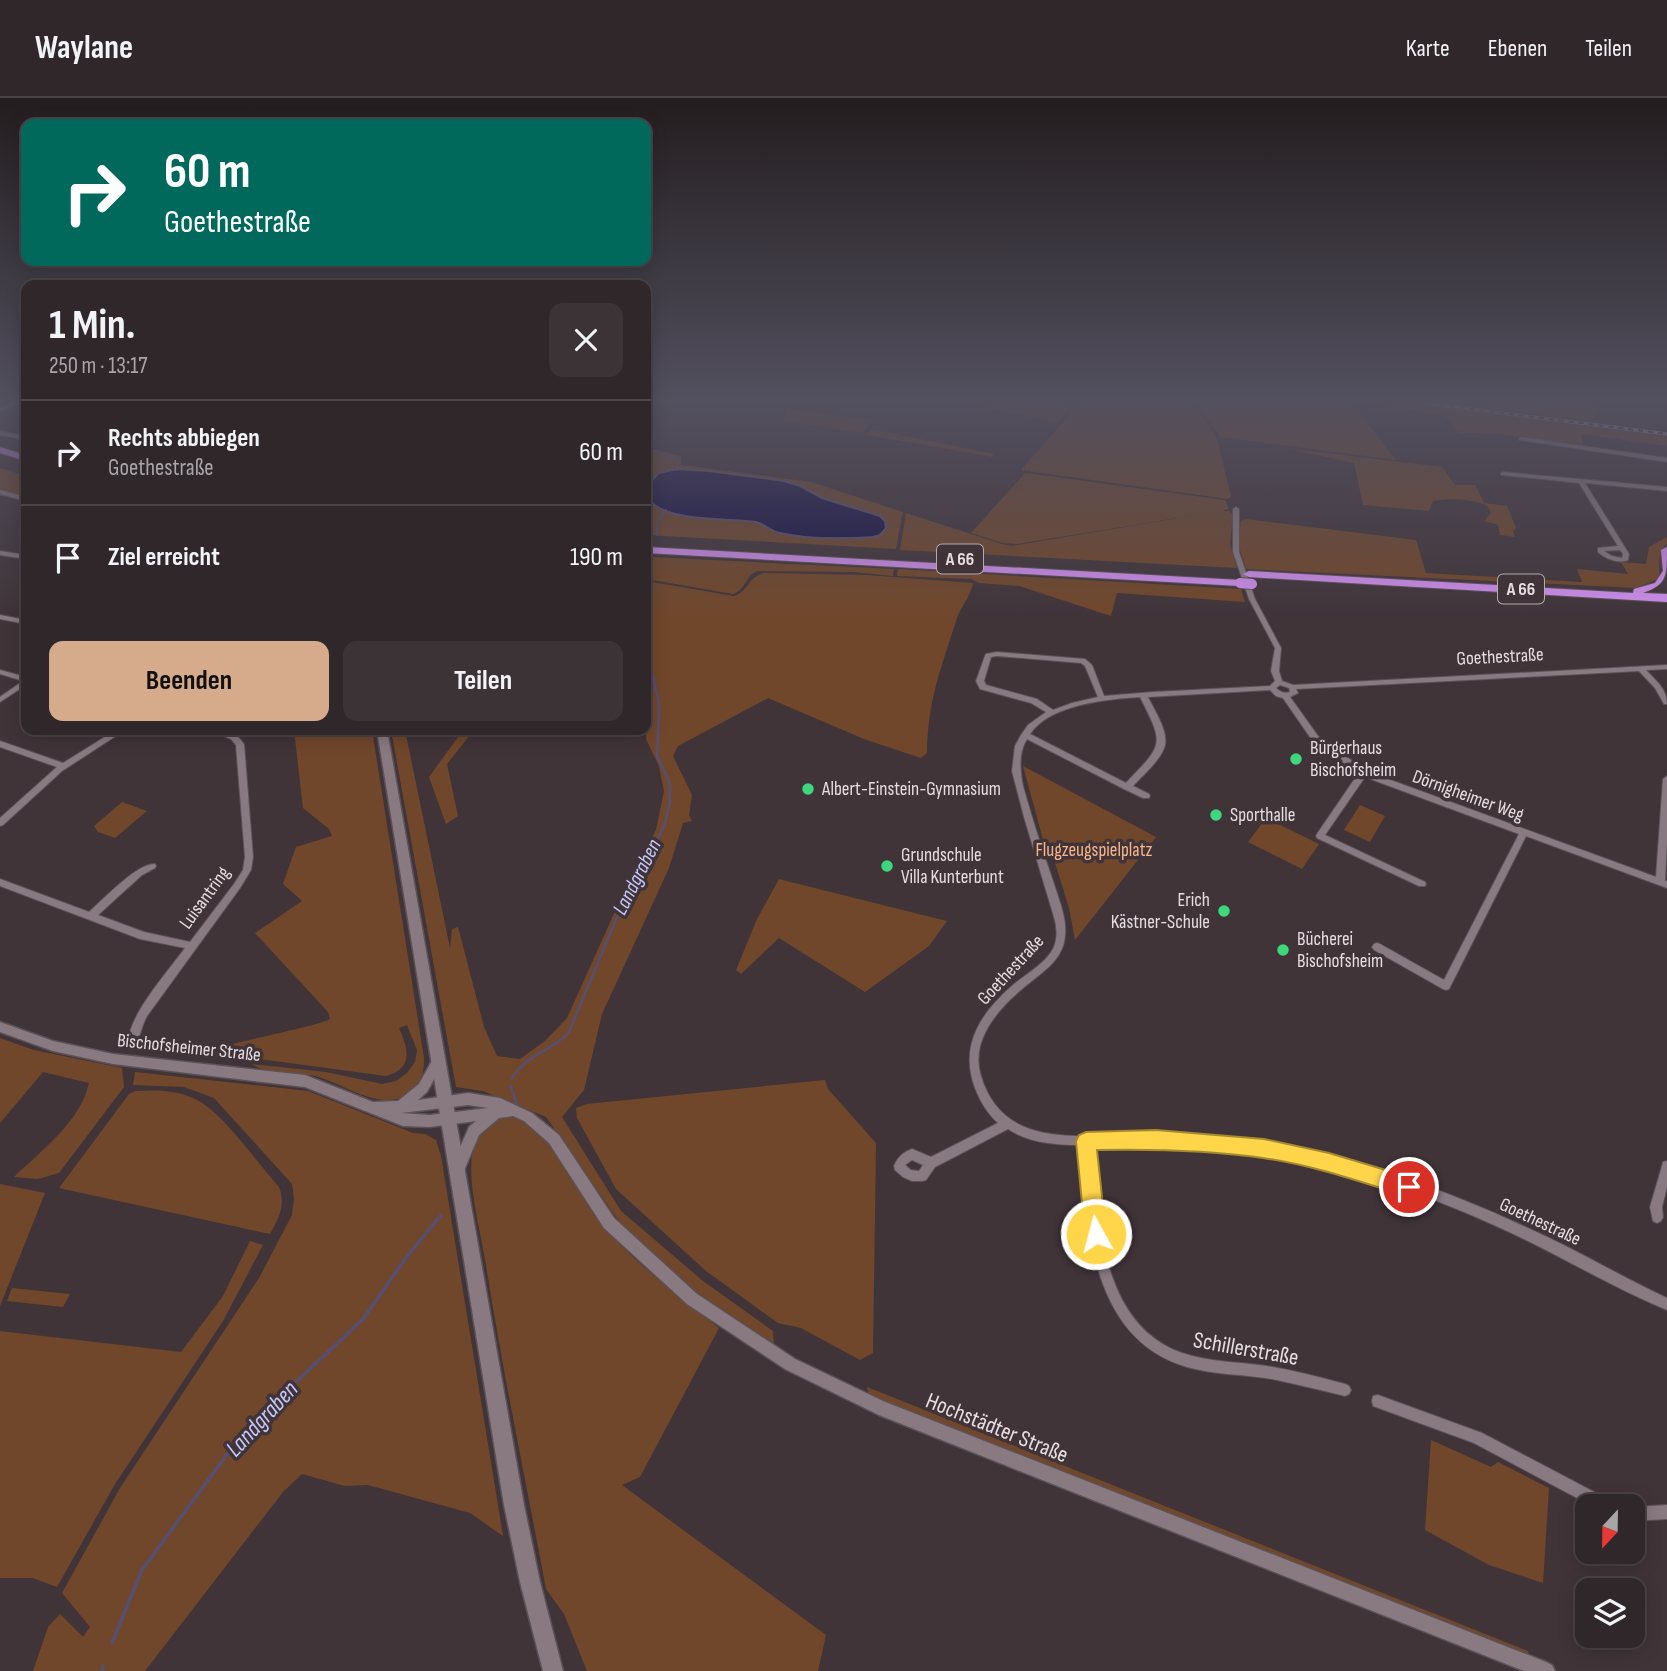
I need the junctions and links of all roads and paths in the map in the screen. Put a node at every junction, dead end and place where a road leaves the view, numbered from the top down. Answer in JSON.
{"nodes":[{"id":1,"x":1503,"y":474,"type":"dead end"},
{"id":2,"x":1581,"y":482,"type":"junction"},
{"id":3,"x":1667,"y":489,"type":"edge"},
{"id":4,"x":0,"y":492,"type":"edge"},
{"id":5,"x":21,"y":498,"type":"edge"},
{"id":6,"x":1236,"y":509,"type":"dead end"},
{"id":7,"x":651,"y":541,"type":"edge"},
{"id":8,"x":1622,"y":548,"type":"dead end"},
{"id":9,"x":651,"y":550,"type":"edge"},
{"id":10,"x":1667,"y":550,"type":"edge"},
{"id":11,"x":0,"y":553,"type":"edge"},
{"id":12,"x":21,"y":556,"type":"edge"},
{"id":13,"x":1667,"y":572,"type":"edge"},
{"id":14,"x":1245,"y":579,"type":"junction"},
{"id":15,"x":1598,"y":594,"type":"junction"},
{"id":16,"x":1667,"y":598,"type":"edge"},
{"id":17,"x":1667,"y":607,"type":"edge"},
{"id":18,"x":0,"y":617,"type":"edge"},
{"id":19,"x":9,"y":618,"type":"junction"},
{"id":20,"x":21,"y":621,"type":"edge"},
{"id":21,"x":0,"y":624,"type":"edge"},
{"id":22,"x":1667,"y":667,"type":"edge"},
{"id":23,"x":1640,"y":668,"type":"junction"},
{"id":24,"x":0,"y":671,"type":"edge"},
{"id":25,"x":21,"y":678,"type":"edge"},
{"id":26,"x":21,"y":684,"type":"edge"},
{"id":27,"x":1275,"y":685,"type":"junction"},
{"id":28,"x":1292,"y":687,"type":"junction"},
{"id":29,"x":1143,"y":695,"type":"junction"},
{"id":30,"x":1286,"y":696,"type":"junction"},
{"id":31,"x":1102,"y":699,"type":"junction"},
{"id":32,"x":0,"y":700,"type":"edge"},
{"id":33,"x":1667,"y":702,"type":"edge"},
{"id":34,"x":1051,"y":712,"type":"junction"},
{"id":35,"x":113,"y":735,"type":"edge"},
{"id":36,"x":229,"y":735,"type":"edge"},
{"id":37,"x":383,"y":735,"type":"edge"},
{"id":38,"x":1026,"y":735,"type":"junction"},
{"id":39,"x":0,"y":744,"type":"edge"},
{"id":40,"x":63,"y":766,"type":"junction"},
{"id":41,"x":1363,"y":773,"type":"junction"},
{"id":42,"x":1667,"y":779,"type":"edge"},
{"id":43,"x":1126,"y":788,"type":"junction"},
{"id":44,"x":1146,"y":796,"type":"dead end"},
{"id":45,"x":0,"y":823,"type":"edge"},
{"id":46,"x":1524,"y":833,"type":"junction"},
{"id":47,"x":152,"y":866,"type":"dead end"},
{"id":48,"x":0,"y":882,"type":"edge"},
{"id":49,"x":1422,"y":884,"type":"dead end"},
{"id":50,"x":1664,"y":884,"type":"edge"},
{"id":51,"x":90,"y":917,"type":"junction"},
{"id":52,"x":192,"y":946,"type":"junction"},
{"id":53,"x":1377,"y":947,"type":"dead end"},
{"id":54,"x":0,"y":1027,"type":"edge"},
{"id":55,"x":133,"y":1041,"type":"dead end"},
{"id":56,"x":438,"y":1060,"type":"junction"},
{"id":57,"x":444,"y":1101,"type":"junction"},
{"id":58,"x":373,"y":1108,"type":"junction"},
{"id":59,"x":399,"y":1108,"type":"junction"},
{"id":60,"x":505,"y":1112,"type":"junction"},
{"id":61,"x":447,"y":1119,"type":"junction"},
{"id":62,"x":1007,"y":1124,"type":"junction"},
{"id":63,"x":1086,"y":1141,"type":"junction"},
{"id":64,"x":931,"y":1163,"type":"dead end"},
{"id":65,"x":1667,"y":1166,"type":"edge"},
{"id":66,"x":456,"y":1173,"type":"junction"},
{"id":67,"x":1657,"y":1217,"type":"dead end"},
{"id":68,"x":1667,"y":1304,"type":"edge"},
{"id":69,"x":1345,"y":1390,"type":"dead end"},
{"id":70,"x":1378,"y":1401,"type":"dead end"},
{"id":71,"x":1583,"y":1494,"type":"edge"},
{"id":72,"x":1667,"y":1513,"type":"edge"},
{"id":73,"x":1645,"y":1514,"type":"edge"},
{"id":74,"x":554,"y":1671,"type":"edge"},
{"id":75,"x":1546,"y":1671,"type":"edge"}],
"edges":[{"from":1,"to":2,"type":"street"},
{"from":2,"to":3,"type":"street"},
{"from":2,"to":8,"type":"street"},
{"from":4,"to":5,"type":"main road"},
{"from":6,"to":27,"type":"street"},
{"from":7,"to":14,"type":"highway","number":"A 66"},
{"from":9,"to":14,"type":"highway","number":"A 66"},
{"from":10,"to":13,"type":"highway"},
{"from":11,"to":12,"type":"street"},
{"from":13,"to":15,"type":"highway"},
{"from":14,"to":15,"type":"highway","number":"A 66"},
{"from":14,"to":17,"type":"highway","number":"A 66"},
{"from":15,"to":16,"type":"highway","number":"A 66"},
{"from":18,"to":19,"type":"street"},
{"from":19,"to":20,"type":"street"},
{"from":19,"to":21,"type":"street"},
{"from":22,"to":23,"type":"street","name":"Goethestraße"},
{"from":23,"to":28,"type":"street","name":"Goethestraße"},
{"from":23,"to":33,"type":"street"},
{"from":24,"to":25,"type":"street"},
{"from":26,"to":32,"type":"street"},
{"from":27,"to":28,"type":"street"},
{"from":27,"to":29,"type":"street"},
{"from":27,"to":30,"type":"street"},
{"from":28,"to":30,"type":"street"},
{"from":29,"to":31,"type":"street"},
{"from":29,"to":43,"type":"street"},
{"from":30,"to":41,"type":"street","name":"Dörnigheimer Weg"},
{"from":31,"to":34,"type":"street"},
{"from":31,"to":34,"type":"street"},
{"from":34,"to":38,"type":"street"},
{"from":35,"to":40,"type":"street"},
{"from":36,"to":52,"type":"street","name":"Luisantring"},
{"from":37,"to":56,"type":"main road"},
{"from":38,"to":43,"type":"street"},
{"from":38,"to":62,"type":"street","name":"Goethestraße"},
{"from":39,"to":40,"type":"street"},
{"from":40,"to":45,"type":"street"},
{"from":41,"to":46,"type":"street","name":"Dörnigheimer Weg"},
{"from":41,"to":49,"type":"street"},
{"from":42,"to":50,"type":"street"},
{"from":43,"to":44,"type":"street"},
{"from":46,"to":50,"type":"street","name":"Dörnigheimer Weg"},
{"from":46,"to":53,"type":"street"},
{"from":47,"to":51,"type":"street"},
{"from":48,"to":51,"type":"street"},
{"from":51,"to":52,"type":"street"},
{"from":52,"to":55,"type":"street","name":"Luisantring"},
{"from":54,"to":58,"type":"street","name":"Bischofsheimer Straße"},
{"from":56,"to":57,"type":"main road"},
{"from":56,"to":59,"type":"street"},
{"from":57,"to":59,"type":"street","name":"Bischofsheimer Straße"},
{"from":57,"to":60,"type":"street","name":"Hochstädter Straße"},
{"from":57,"to":61,"type":"main road"},
{"from":58,"to":59,"type":"street","name":"Bischofsheimer Straße"},
{"from":58,"to":61,"type":"street","name":"Bischofsheimer Straße"},
{"from":60,"to":61,"type":"street"},
{"from":60,"to":66,"type":"street"},
{"from":60,"to":75,"type":"street","name":"Hochstädter Straße"},
{"from":61,"to":66,"type":"main road"},
{"from":62,"to":63,"type":"street","name":"Goethestraße"},
{"from":62,"to":64,"type":"street"},
{"from":63,"to":68,"type":"street","name":"Goethestraße"},
{"from":63,"to":69,"type":"street","name":"Schillerstraße"},
{"from":65,"to":67,"type":"street"},
{"from":66,"to":74,"type":"main road"},
{"from":70,"to":71,"type":"street"},
{"from":72,"to":73,"type":"street"}]}
